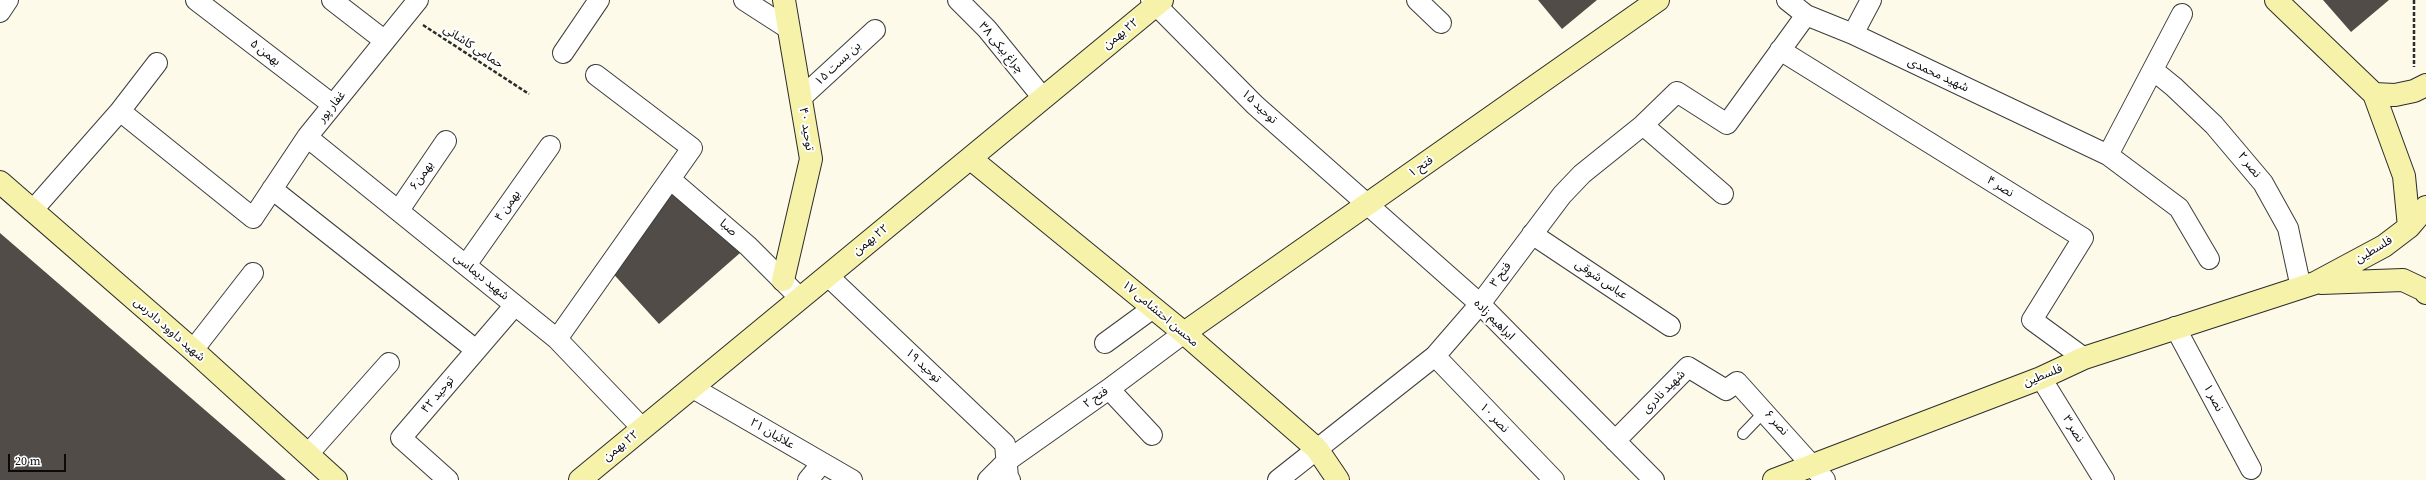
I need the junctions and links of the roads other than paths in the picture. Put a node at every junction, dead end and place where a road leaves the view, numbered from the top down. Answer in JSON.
{"nodes":[{"id":1,"x":8,"y":0,"type":"edge"},
{"id":2,"x":196,"y":0,"type":"edge"},
{"id":3,"x":332,"y":0,"type":"edge"},
{"id":4,"x":600,"y":0,"type":"edge"},
{"id":5,"x":744,"y":0,"type":"edge"},
{"id":6,"x":784,"y":0,"type":"edge"},
{"id":7,"x":958,"y":0,"type":"edge"},
{"id":8,"x":1417,"y":0,"type":"edge"},
{"id":9,"x":1658,"y":0,"type":"edge"},
{"id":10,"x":1787,"y":0,"type":"edge"},
{"id":11,"x":1871,"y":0,"type":"edge"},
{"id":12,"x":2276,"y":0,"type":"edge"},
{"id":13,"x":1156,"y":2,"type":"edge"},
{"id":14,"x":413,"y":7,"type":"edge"},
{"id":15,"x":0,"y":12,"type":"edge"},
{"id":16,"x":2182,"y":14,"type":"dead end"},
{"id":17,"x":1806,"y":15,"type":"junction"},
{"id":18,"x":1441,"y":23,"type":"dead end"},
{"id":19,"x":789,"y":29,"type":"junction"},
{"id":20,"x":875,"y":30,"type":"dead end"},
{"id":21,"x":1853,"y":34,"type":"junction"},
{"id":22,"x":385,"y":41,"type":"junction"},
{"id":23,"x":1780,"y":50,"type":"junction"},
{"id":24,"x":563,"y":53,"type":"dead end"},
{"id":25,"x":157,"y":63,"type":"dead end"},
{"id":26,"x":2153,"y":70,"type":"junction"},
{"id":27,"x":596,"y":75,"type":"dead end"},
{"id":28,"x":2420,"y":88,"type":"edge"},
{"id":29,"x":2374,"y":94,"type":"junction"},
{"id":30,"x":801,"y":98,"type":"junction"},
{"id":31,"x":1043,"y":98,"type":"junction"},
{"id":32,"x":333,"y":105,"type":"junction"},
{"id":33,"x":120,"y":111,"type":"junction"},
{"id":34,"x":1643,"y":125,"type":"junction"},
{"id":35,"x":307,"y":137,"type":"junction"},
{"id":36,"x":446,"y":141,"type":"dead end"},
{"id":37,"x":550,"y":146,"type":"dead end"},
{"id":38,"x":2100,"y":152,"type":"junction"},
{"id":39,"x":971,"y":159,"type":"junction"},
{"id":40,"x":670,"y":179,"type":"junction"},
{"id":41,"x":0,"y":182,"type":"edge"},
{"id":42,"x":272,"y":189,"type":"junction"},
{"id":43,"x":1723,"y":194,"type":"dead end"},
{"id":44,"x":1367,"y":205,"type":"junction"},
{"id":45,"x":2426,"y":207,"type":"edge"},
{"id":46,"x":399,"y":210,"type":"junction"},
{"id":47,"x":32,"y":211,"type":"junction"},
{"id":48,"x":2409,"y":227,"type":"junction"},
{"id":49,"x":1532,"y":234,"type":"junction"},
{"id":50,"x":2209,"y":259,"type":"dead end"},
{"id":51,"x":466,"y":265,"type":"junction"},
{"id":52,"x":253,"y":273,"type":"dead end"},
{"id":53,"x":828,"y":276,"type":"junction"},
{"id":54,"x":783,"y":280,"type":"junction"},
{"id":55,"x":2308,"y":285,"type":"junction"},
{"id":56,"x":2426,"y":294,"type":"edge"},
{"id":57,"x":800,"y":298,"type":"junction"},
{"id":58,"x":1480,"y":304,"type":"junction"},
{"id":59,"x":515,"y":305,"type":"junction"},
{"id":60,"x":1153,"y":308,"type":"junction"},
{"id":61,"x":1670,"y":326,"type":"dead end"},
{"id":62,"x":2175,"y":327,"type":"junction"},
{"id":63,"x":1184,"y":333,"type":"junction"},
{"id":64,"x":557,"y":339,"type":"junction"},
{"id":65,"x":1105,"y":343,"type":"dead end"},
{"id":66,"x":192,"y":350,"type":"junction"},
{"id":67,"x":476,"y":350,"type":"junction"},
{"id":68,"x":1435,"y":356,"type":"junction"},
{"id":69,"x":2084,"y":358,"type":"junction"},
{"id":70,"x":389,"y":363,"type":"dead end"},
{"id":71,"x":2041,"y":378,"type":"junction"},
{"id":72,"x":1737,"y":382,"type":"joint"},
{"id":73,"x":693,"y":388,"type":"junction"},
{"id":74,"x":1110,"y":389,"type":"junction"},
{"id":75,"x":1765,"y":411,"type":"junction"},
{"id":76,"x":642,"y":428,"type":"junction"},
{"id":77,"x":1742,"y":434,"type":"dead end"},
{"id":78,"x":1152,"y":435,"type":"dead end"},
{"id":79,"x":1615,"y":441,"type":"junction"},
{"id":80,"x":1317,"y":449,"type":"junction"},
{"id":81,"x":309,"y":453,"type":"junction"},
{"id":82,"x":822,"y":463,"type":"junction"},
{"id":83,"x":2251,"y":468,"type":"dead end"},
{"id":84,"x":1008,"y":471,"type":"edge"},
{"id":85,"x":1819,"y":472,"type":"edge"},
{"id":86,"x":336,"y":480,"type":"edge"},
{"id":87,"x":448,"y":480,"type":"edge"},
{"id":88,"x":580,"y":480,"type":"edge"},
{"id":89,"x":808,"y":480,"type":"edge"},
{"id":90,"x":852,"y":480,"type":"edge"},
{"id":91,"x":988,"y":480,"type":"edge"},
{"id":92,"x":1278,"y":480,"type":"edge"},
{"id":93,"x":1338,"y":480,"type":"edge"},
{"id":94,"x":1554,"y":480,"type":"edge"},
{"id":95,"x":1654,"y":480,"type":"edge"},
{"id":96,"x":1774,"y":480,"type":"edge"},
{"id":97,"x":2104,"y":480,"type":"edge"}],
"edges":[{"from":1,"to":15,"type":"street"},
{"from":2,"to":32,"type":"street","name":"بهمن ۵"},
{"from":3,"to":22,"type":"street"},
{"from":4,"to":24,"type":"street"},
{"from":5,"to":19,"type":"street"},
{"from":6,"to":19,"type":"street","name":"توحید ۴۰"},
{"from":7,"to":31,"type":"street","name":"چراغ بیکی ۳۸"},
{"from":8,"to":18,"type":"street"},
{"from":9,"to":44,"type":"street","name":"فتح ۱"},
{"from":10,"to":17,"type":"street","name":"شهید محمدی"},
{"from":11,"to":21,"type":"street"},
{"from":12,"to":29,"type":"street"},
{"from":13,"to":31,"type":"street","name":"٢٢ بهمن"},
{"from":13,"to":44,"type":"street","name":"توحید ۱۵"},
{"from":14,"to":22,"type":"street","name":"غفار پور"},
{"from":16,"to":26,"type":"street"},
{"from":17,"to":21,"type":"street","name":"شهید محمدی"},
{"from":17,"to":23,"type":"street"},
{"from":19,"to":30,"type":"street","name":"توحید ۴۰"},
{"from":20,"to":30,"type":"street","name":"بن بست ۱۵"},
{"from":21,"to":38,"type":"street","name":"شهید محمدی"},
{"from":22,"to":32,"type":"street","name":"غفار پور"},
{"from":23,"to":34,"type":"street","name":"فتح ۳"},
{"from":23,"to":69,"type":"street","name":"نصر ۴"},
{"from":25,"to":33,"type":"street"},
{"from":26,"to":38,"type":"street"},
{"from":26,"to":55,"type":"street","name":"نصر ۲"},
{"from":27,"to":40,"type":"street"},
{"from":28,"to":29,"type":"street"},
{"from":29,"to":48,"type":"street"},
{"from":30,"to":54,"type":"street","name":"توحید ۴۰"},
{"from":31,"to":39,"type":"street","name":"٢٢ بهمن"},
{"from":32,"to":35,"type":"street","name":"غفار پور"},
{"from":33,"to":42,"type":"street","name":"غفار پور"},
{"from":33,"to":47,"type":"street"},
{"from":34,"to":43,"type":"street"},
{"from":34,"to":49,"type":"street","name":"فتح ۳"},
{"from":35,"to":42,"type":"street","name":"غفار پور"},
{"from":35,"to":46,"type":"street","name":"شهید دیماسی"},
{"from":36,"to":46,"type":"street","name":"بهمن۶"},
{"from":37,"to":51,"type":"street","name":"بهمن ۴"},
{"from":38,"to":50,"type":"street","name":"شهید محمدی"},
{"from":39,"to":53,"type":"street","name":"٢٢ بهمن"},
{"from":39,"to":60,"type":"street","name":"محسن احتشامی ۱۷"},
{"from":40,"to":54,"type":"street","name":"صبا"},
{"from":40,"to":64,"type":"street"},
{"from":41,"to":47,"type":"street","name":"شهید داوود دادرس"},
{"from":42,"to":67,"type":"street"},
{"from":44,"to":58,"type":"street","name":"ابراهیم زاده"},
{"from":44,"to":63,"type":"street","name":"فتح ۱"},
{"from":45,"to":48,"type":"street","name":"فلسطین"},
{"from":46,"to":51,"type":"street","name":"شهید دیماسی"},
{"from":47,"to":66,"type":"street","name":"شهید داوود دادرس"},
{"from":48,"to":55,"type":"street","name":"فلسطین"},
{"from":49,"to":58,"type":"street","name":"فتح ۳"},
{"from":49,"to":61,"type":"street","name":"عباس شوقی"},
{"from":51,"to":59,"type":"street","name":"شهید دیماسی"},
{"from":52,"to":66,"type":"street"},
{"from":53,"to":57,"type":"street","name":"٢٢ بهمن"},
{"from":53,"to":84,"type":"street","name":"توحید ۱۹"},
{"from":54,"to":57,"type":"street","name":"صبا"},
{"from":55,"to":56,"type":"street","name":"فلسطین"},
{"from":55,"to":62,"type":"street","name":"فلسطین"},
{"from":57,"to":73,"type":"street","name":"٢٢ بهمن"},
{"from":58,"to":68,"type":"street","name":"فتح ۳"},
{"from":58,"to":79,"type":"street","name":"ابراهیم زاده"},
{"from":59,"to":64,"type":"street","name":"شهید دیماسی"},
{"from":59,"to":67,"type":"street","name":"توحید ۴۲"},
{"from":60,"to":63,"type":"street","name":"محسن احتشامی ۱۷"},
{"from":60,"to":65,"type":"street"},
{"from":62,"to":69,"type":"street","name":"فلسطین"},
{"from":62,"to":83,"type":"street","name":"نصر ۱"},
{"from":63,"to":74,"type":"street","name":"فتح ۲"},
{"from":63,"to":80,"type":"street","name":"محسن احتشامی ۱۷"},
{"from":64,"to":76,"type":"street","name":"شهید دیماسی"},
{"from":66,"to":81,"type":"street","name":"شهید داوود دادرس"},
{"from":67,"to":87,"type":"street","name":"توحید ۴۲"},
{"from":68,"to":80,"type":"street","name":"فتح ۳"},
{"from":68,"to":94,"type":"street","name":"نصر ۱۰"},
{"from":69,"to":71,"type":"street","name":"فلسطین"},
{"from":70,"to":81,"type":"street"},
{"from":71,"to":85,"type":"street","name":"فلسطین"},
{"from":71,"to":97,"type":"street","name":"نصر ۳"},
{"from":72,"to":75,"type":"street","name":"نصر ۶"},
{"from":72,"to":79,"type":"street","name":"شهید نادری"},
{"from":73,"to":76,"type":"street","name":"٢٢ بهمن"},
{"from":73,"to":82,"type":"street","name":"علائیان ۲۱"},
{"from":74,"to":78,"type":"street"},
{"from":74,"to":84,"type":"street","name":"فتح ۲"},
{"from":75,"to":77,"type":"lane"},
{"from":75,"to":85,"type":"street","name":"نصر ۶"},
{"from":76,"to":88,"type":"street","name":"٢٢ بهمن"},
{"from":79,"to":95,"type":"street","name":"ابراهیم زاده"},
{"from":80,"to":92,"type":"street","name":"فتح ۳"},
{"from":80,"to":93,"type":"street","name":"محسن احتشامی ۱۷"},
{"from":81,"to":86,"type":"street","name":"شهید داوود دادرس"},
{"from":82,"to":89,"type":"street"},
{"from":82,"to":90,"type":"street","name":"علائیان ۲۱"},
{"from":84,"to":91,"type":"street","name":"فتح ۲"},
{"from":85,"to":96,"type":"street","name":"فلسطین"}]}
